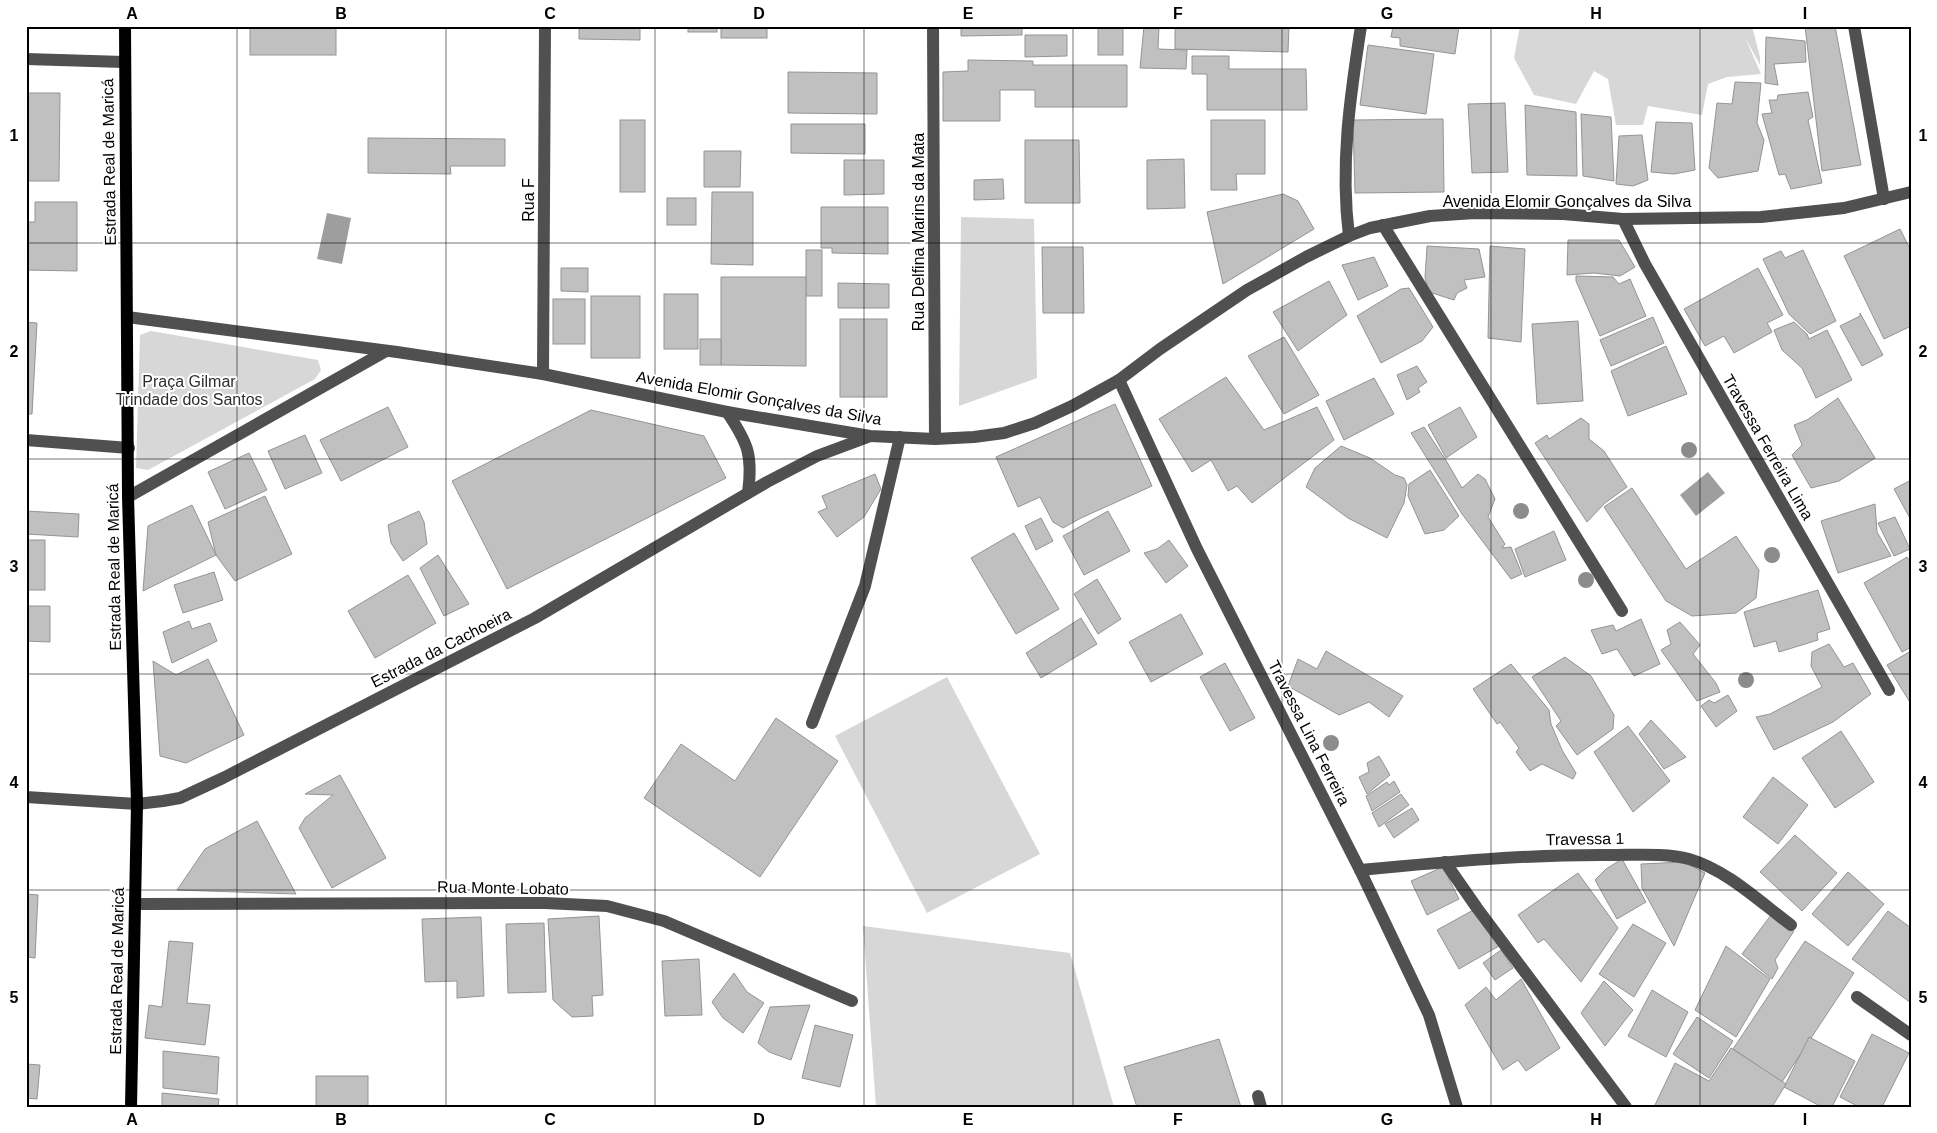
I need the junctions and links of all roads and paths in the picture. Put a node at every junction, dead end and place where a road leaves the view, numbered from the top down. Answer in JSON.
{"nodes":[{"id":1,"x":125,"y":26,"type":"edge"},
{"id":2,"x":545,"y":26,"type":"edge"},
{"id":3,"x":933,"y":26,"type":"edge"},
{"id":4,"x":1360,"y":26,"type":"edge"},
{"id":5,"x":1854,"y":26,"type":"edge"},
{"id":6,"x":26,"y":59,"type":"edge"},
{"id":7,"x":124,"y":62,"type":"junction"},
{"id":8,"x":1910,"y":193,"type":"edge"},
{"id":9,"x":1884,"y":199,"type":"junction"},
{"id":10,"x":1623,"y":219,"type":"junction"},
{"id":11,"x":1383,"y":225,"type":"junction"},
{"id":12,"x":1349,"y":236,"type":"junction"},
{"id":13,"x":127,"y":317,"type":"junction"},
{"id":14,"x":386,"y":351,"type":"junction"},
{"id":15,"x":542,"y":374,"type":"junction"},
{"id":16,"x":1119,"y":380,"type":"junction"},
{"id":17,"x":727,"y":412,"type":"junction"},
{"id":18,"x":870,"y":436,"type":"junction"},
{"id":19,"x":900,"y":436,"type":"junction"},
{"id":20,"x":935,"y":439,"type":"junction"},
{"id":21,"x":26,"y":440,"type":"edge"},
{"id":22,"x":129,"y":448,"type":"junction"},
{"id":23,"x":748,"y":493,"type":"junction"},
{"id":24,"x":128,"y":497,"type":"junction"},
{"id":25,"x":1622,"y":611,"type":"dead end"},
{"id":26,"x":1889,"y":690,"type":"dead end"},
{"id":27,"x":812,"y":723,"type":"dead end"},
{"id":28,"x":26,"y":797,"type":"edge"},
{"id":29,"x":137,"y":804,"type":"junction"},
{"id":30,"x":1445,"y":862,"type":"junction"},
{"id":31,"x":1360,"y":870,"type":"junction"},
{"id":32,"x":135,"y":904,"type":"junction"},
{"id":33,"x":1791,"y":925,"type":"dead end"},
{"id":34,"x":1857,"y":997,"type":"dead end"},
{"id":35,"x":852,"y":1001,"type":"dead end"},
{"id":36,"x":1911,"y":1035,"type":"edge"},
{"id":37,"x":131,"y":1107,"type":"edge"},
{"id":38,"x":1457,"y":1107,"type":"edge"},
{"id":39,"x":1626,"y":1107,"type":"edge"}],
"edges":[{"from":1,"to":7,"type":"main road","name":"Estrada Real de Maricá"},
{"from":2,"to":15,"type":"street","name":"Rua F"},
{"from":3,"to":20,"type":"street","name":"Rua Delfina Marins da Mata"},
{"from":4,"to":12,"type":"street"},
{"from":5,"to":9,"type":"street"},
{"from":6,"to":7,"type":"street"},
{"from":7,"to":13,"type":"main road","name":"Estrada Real de Maricá"},
{"from":8,"to":9,"type":"street","name":"Avenida Elomir Gonçalves da Silva"},
{"from":9,"to":10,"type":"street","name":"Avenida Elomir Gonçalves da Silva"},
{"from":10,"to":11,"type":"street","name":"Avenida Elomir Gonçalves da Silva"},
{"from":10,"to":26,"type":"street","name":"Travessa Ferreira Lima"},
{"from":11,"to":12,"type":"street","name":"Avenida Elomir Gonçalves da Silva"},
{"from":11,"to":25,"type":"street"},
{"from":12,"to":16,"type":"street","name":"Avenida Elomir Gonçalves da Silva"},
{"from":13,"to":14,"type":"street"},
{"from":13,"to":22,"type":"main road","name":"Estrada Real de Maricá"},
{"from":14,"to":15,"type":"street","name":"Avenida Elomir Gonçalves da Silva"},
{"from":14,"to":24,"type":"street"},
{"from":15,"to":17,"type":"street","name":"Avenida Elomir Gonçalves da Silva"},
{"from":16,"to":20,"type":"street","name":"Avenida Elomir Gonçalves da Silva"},
{"from":16,"to":31,"type":"street","name":"Travessa Lina Ferreira"},
{"from":17,"to":18,"type":"street","name":"Avenida Elomir Gonçalves da Silva"},
{"from":17,"to":23,"type":"street"},
{"from":18,"to":19,"type":"street","name":"Avenida Elomir Gonçalves da Silva"},
{"from":18,"to":23,"type":"street","name":"Estrada da Cachoeira"},
{"from":19,"to":20,"type":"street","name":"Avenida Elomir Gonçalves da Silva"},
{"from":19,"to":27,"type":"street"},
{"from":21,"to":22,"type":"street"},
{"from":22,"to":24,"type":"main road","name":"Estrada Real de Maricá"},
{"from":23,"to":29,"type":"street","name":"Estrada da Cachoeira"},
{"from":24,"to":29,"type":"main road","name":"Estrada Real de Maricá"},
{"from":28,"to":29,"type":"street","name":"Estrada da Cachoeira"},
{"from":29,"to":32,"type":"main road","name":"Estrada Real de Maricá"},
{"from":30,"to":31,"type":"street","name":"Travessa 1"},
{"from":30,"to":33,"type":"street","name":"Travessa 1"},
{"from":30,"to":39,"type":"street"},
{"from":31,"to":38,"type":"street","name":"Travessa Lina Ferreira"},
{"from":32,"to":35,"type":"street","name":"Rua Monte Lobato"},
{"from":32,"to":37,"type":"main road","name":"Estrada Real de Maricá"},
{"from":34,"to":36,"type":"street"}]}
